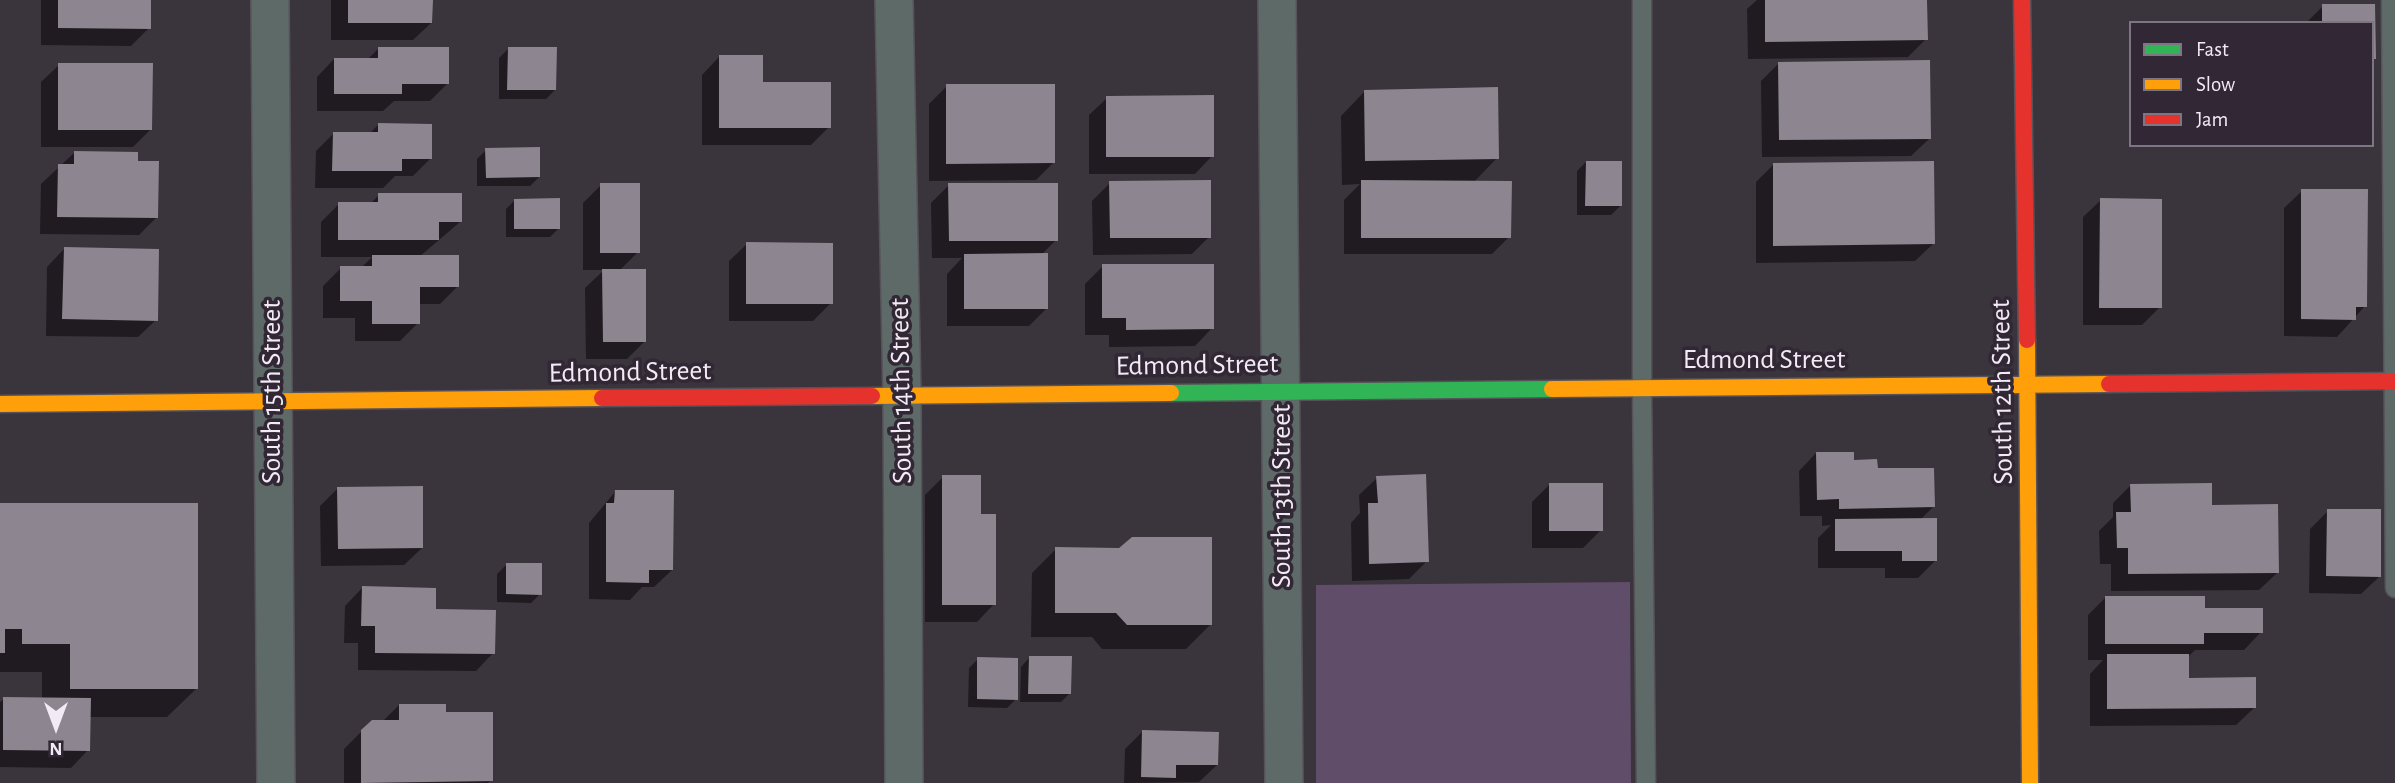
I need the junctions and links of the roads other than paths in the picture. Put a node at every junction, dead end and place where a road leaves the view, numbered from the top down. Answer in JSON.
{"nodes":[{"id":1,"x":270,"y":0,"type":"edge"},
{"id":2,"x":894,"y":0,"type":"edge"},
{"id":3,"x":1277,"y":0,"type":"edge"},
{"id":4,"x":1642,"y":0,"type":"edge"},
{"id":5,"x":2022,"y":0,"type":"edge"},
{"id":6,"x":2391,"y":0,"type":"edge"},
{"id":7,"x":2394,"y":381,"type":"edge"},
{"id":8,"x":2028,"y":384,"type":"junction"},
{"id":9,"x":1642,"y":387,"type":"junction"},
{"id":10,"x":1282,"y":390,"type":"junction"},
{"id":11,"x":902,"y":396,"type":"junction"},
{"id":12,"x":272,"y":402,"type":"junction"},
{"id":13,"x":0,"y":404,"type":"edge"},
{"id":14,"x":2395,"y":588,"type":"edge"},
{"id":15,"x":276,"y":783,"type":"edge"},
{"id":16,"x":904,"y":783,"type":"edge"},
{"id":17,"x":1284,"y":783,"type":"edge"},
{"id":18,"x":1646,"y":783,"type":"edge"},
{"id":19,"x":2030,"y":783,"type":"edge"}],
"edges":[{"from":1,"to":12,"type":"street","name":"South 15th Street"},
{"from":2,"to":11,"type":"street","name":"South 14th Street"},
{"from":3,"to":10,"type":"street","name":"South 13th Street"},
{"from":4,"to":9,"type":"lane"},
{"from":5,"to":8,"type":"street","name":"South 12th Street"},
{"from":6,"to":7,"type":"lane"},
{"from":7,"to":8,"type":"street","name":"Edmond Street"},
{"from":7,"to":14,"type":"lane"},
{"from":8,"to":9,"type":"street","name":"Edmond Street"},
{"from":8,"to":19,"type":"street","name":"South 12th Street"},
{"from":9,"to":10,"type":"street","name":"Edmond Street"},
{"from":9,"to":18,"type":"lane"},
{"from":10,"to":11,"type":"street","name":"Edmond Street"},
{"from":10,"to":17,"type":"street","name":"South 13th Street"},
{"from":11,"to":12,"type":"street","name":"Edmond Street"},
{"from":11,"to":16,"type":"street","name":"South 14th Street"},
{"from":12,"to":13,"type":"street","name":"Edmond Street"},
{"from":12,"to":15,"type":"street","name":"South 15th Street"}]}
